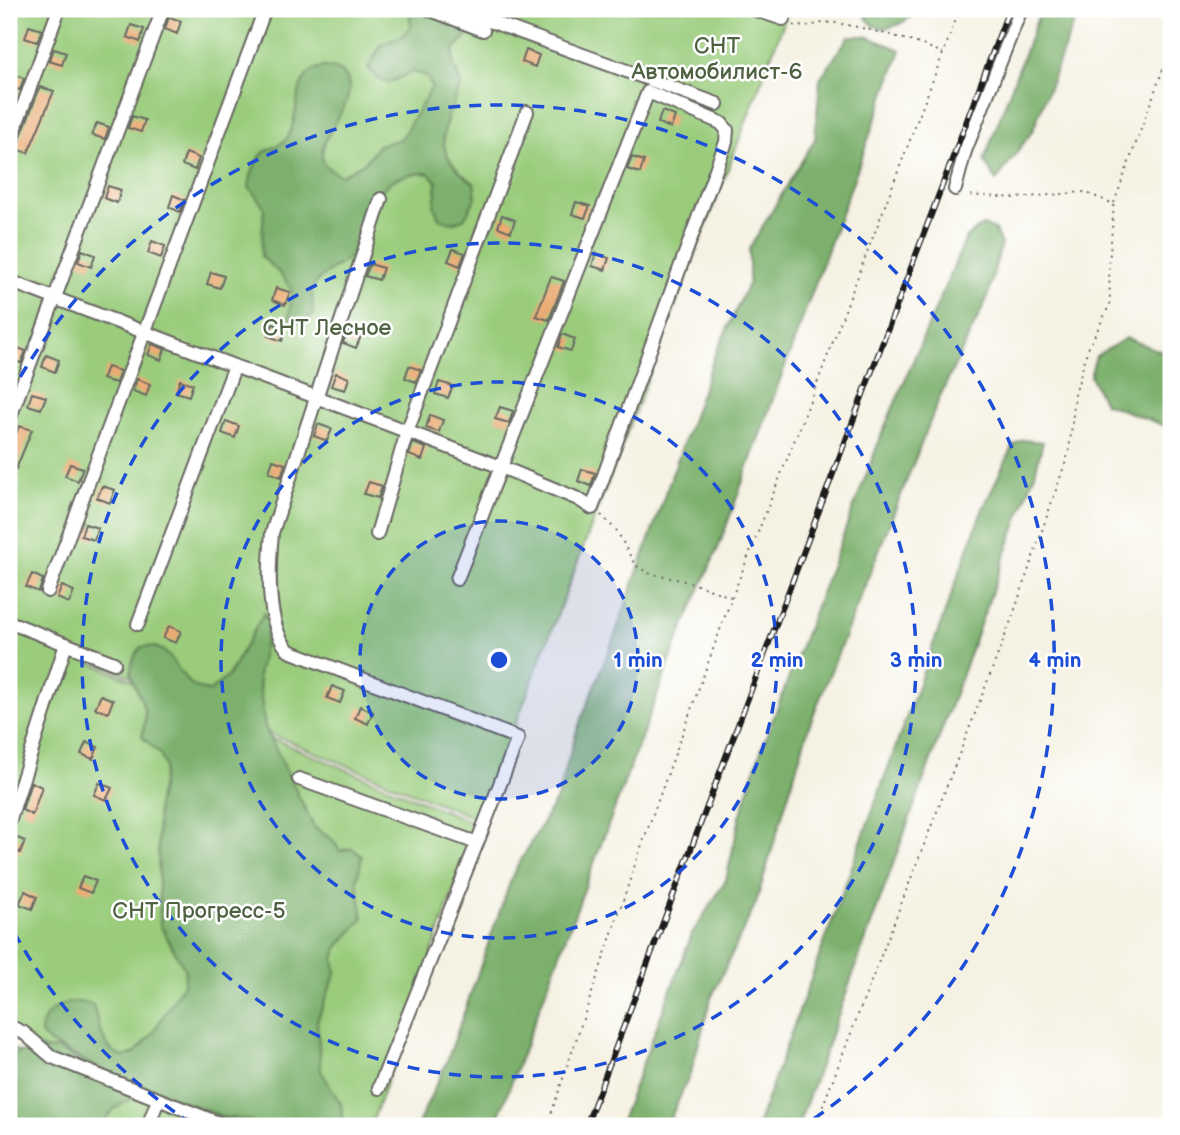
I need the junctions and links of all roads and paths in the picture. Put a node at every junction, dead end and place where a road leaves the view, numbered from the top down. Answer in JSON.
{"nodes":[{"id":1,"x":59,"y":9,"type":"edge"},
{"id":2,"x":163,"y":9,"type":"edge"},
{"id":3,"x":265,"y":9,"type":"edge"},
{"id":4,"x":428,"y":9,"type":"edge"},
{"id":5,"x":457,"y":9,"type":"edge"},
{"id":6,"x":754,"y":9,"type":"edge"},
{"id":7,"x":960,"y":9,"type":"edge"},
{"id":8,"x":1021,"y":9,"type":"edge"},
{"id":9,"x":785,"y":14,"type":"edge"},
{"id":10,"x":483,"y":30,"type":"dead end"},
{"id":11,"x":1171,"y":47,"type":"edge"},
{"id":12,"x":943,"y":54,"type":"junction"},
{"id":13,"x":718,"y":104,"type":"dead end"},
{"id":14,"x":527,"y":112,"type":"dead end"},
{"id":15,"x":9,"y":145,"type":"edge"},
{"id":16,"x":955,"y":189,"type":"joint"},
{"id":17,"x":380,"y":198,"type":"dead end"},
{"id":18,"x":1114,"y":204,"type":"junction"},
{"id":19,"x":9,"y":281,"type":"edge"},
{"id":20,"x":55,"y":298,"type":"junction"},
{"id":21,"x":147,"y":333,"type":"junction"},
{"id":22,"x":234,"y":368,"type":"junction"},
{"id":23,"x":316,"y":398,"type":"junction"},
{"id":24,"x":9,"y":420,"type":"edge"},
{"id":25,"x":407,"y":432,"type":"junction"},
{"id":26,"x":501,"y":467,"type":"junction"},
{"id":27,"x":592,"y":508,"type":"junction"},
{"id":28,"x":377,"y":534,"type":"dead end"},
{"id":29,"x":457,"y":579,"type":"dead end"},
{"id":30,"x":48,"y":592,"type":"dead end"},
{"id":31,"x":732,"y":597,"type":"junction"},
{"id":32,"x":9,"y":622,"type":"edge"},
{"id":33,"x":138,"y":624,"type":"dead end"},
{"id":34,"x":66,"y":644,"type":"junction"},
{"id":35,"x":114,"y":663,"type":"dead end"},
{"id":36,"x":299,"y":779,"type":"dead end"},
{"id":37,"x":9,"y":822,"type":"edge"},
{"id":38,"x":477,"y":843,"type":"junction"},
{"id":39,"x":9,"y":1026,"type":"edge"},
{"id":40,"x":379,"y":1088,"type":"dead end"},
{"id":41,"x":158,"y":1100,"type":"junction"},
{"id":42,"x":148,"y":1126,"type":"edge"},
{"id":43,"x":226,"y":1126,"type":"edge"},
{"id":44,"x":547,"y":1126,"type":"edge"},
{"id":45,"x":815,"y":1126,"type":"edge"}],
"edges":[{"from":1,"to":15,"type":"street"},
{"from":2,"to":20,"type":"street"},
{"from":3,"to":21,"type":"street"},
{"from":4,"to":10,"type":"street"},
{"from":5,"to":13,"type":"street"},
{"from":6,"to":9,"type":"street"},
{"from":7,"to":12,"type":"path"},
{"from":8,"to":16,"type":"street"},
{"from":9,"to":12,"type":"path"},
{"from":11,"to":18,"type":"path"},
{"from":12,"to":31,"type":"path"},
{"from":14,"to":25,"type":"street"},
{"from":16,"to":18,"type":"path"},
{"from":17,"to":23,"type":"street"},
{"from":18,"to":45,"type":"path"},
{"from":19,"to":20,"type":"street"},
{"from":20,"to":21,"type":"street"},
{"from":20,"to":24,"type":"street"},
{"from":21,"to":22,"type":"street"},
{"from":21,"to":30,"type":"street"},
{"from":22,"to":23,"type":"street"},
{"from":22,"to":33,"type":"street"},
{"from":23,"to":25,"type":"street"},
{"from":23,"to":38,"type":"street"},
{"from":25,"to":26,"type":"street"},
{"from":25,"to":28,"type":"street"},
{"from":26,"to":27,"type":"street"},
{"from":26,"to":27,"type":"street"},
{"from":26,"to":29,"type":"street"},
{"from":27,"to":31,"type":"path"},
{"from":31,"to":44,"type":"path"},
{"from":32,"to":34,"type":"street"},
{"from":34,"to":35,"type":"street"},
{"from":34,"to":37,"type":"street"},
{"from":36,"to":38,"type":"street"},
{"from":38,"to":40,"type":"street"},
{"from":39,"to":41,"type":"street"},
{"from":41,"to":42,"type":"street"},
{"from":41,"to":43,"type":"street"}]}
